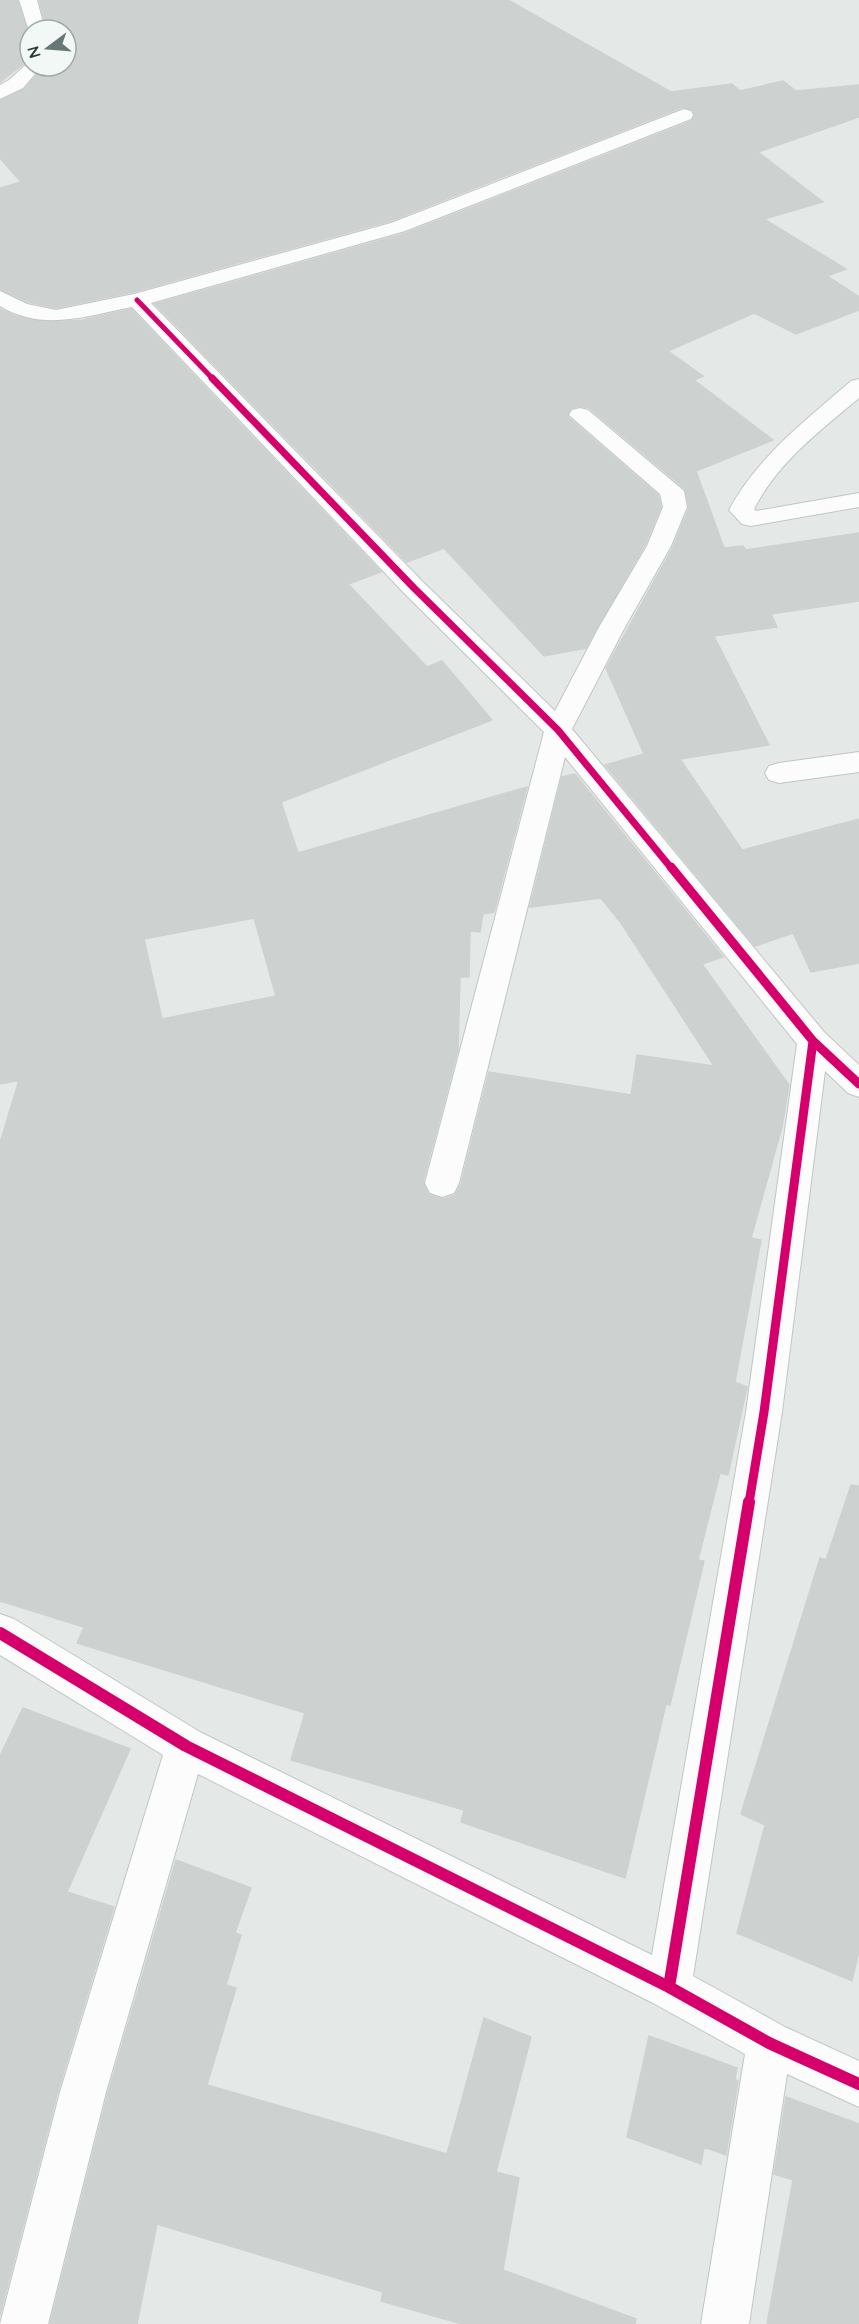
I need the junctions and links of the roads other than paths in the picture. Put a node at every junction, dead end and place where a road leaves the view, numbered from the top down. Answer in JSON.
{"nodes":[{"id":1,"x":28,"y":0,"type":"edge"},
{"id":2,"x":33,"y":18,"type":"edge"},
{"id":3,"x":22,"y":78,"type":"edge"},
{"id":4,"x":0,"y":93,"type":"edge"},
{"id":5,"x":684,"y":115,"type":"dead end"},
{"id":6,"x":0,"y":297,"type":"edge"},
{"id":7,"x":137,"y":300,"type":"junction"},
{"id":8,"x":859,"y":386,"type":"edge"},
{"id":9,"x":580,"y":415,"type":"dead end"},
{"id":10,"x":859,"y":500,"type":"edge"},
{"id":11,"x":558,"y":730,"type":"junction"},
{"id":12,"x":859,"y":762,"type":"edge"},
{"id":13,"x":779,"y":773,"type":"dead end"},
{"id":14,"x":813,"y":1041,"type":"junction"},
{"id":15,"x":859,"y":1084,"type":"edge"},
{"id":16,"x":442,"y":1184,"type":"dead end"},
{"id":17,"x":0,"y":1633,"type":"edge"},
{"id":18,"x":186,"y":1746,"type":"junction"},
{"id":19,"x":669,"y":1987,"type":"junction"},
{"id":20,"x":769,"y":2043,"type":"junction"},
{"id":21,"x":859,"y":2084,"type":"edge"},
{"id":22,"x":24,"y":2324,"type":"edge"},
{"id":23,"x":725,"y":2324,"type":"edge"}],
"edges":[{"from":1,"to":2,"type":"street"},
{"from":3,"to":4,"type":"street"},
{"from":5,"to":7,"type":"street"},
{"from":6,"to":7,"type":"street"},
{"from":7,"to":11,"type":"street"},
{"from":8,"to":10,"type":"street"},
{"from":9,"to":11,"type":"street"},
{"from":11,"to":14,"type":"street"},
{"from":11,"to":16,"type":"street"},
{"from":12,"to":13,"type":"street"},
{"from":14,"to":15,"type":"street"},
{"from":14,"to":19,"type":"street"},
{"from":17,"to":18,"type":"street"},
{"from":18,"to":19,"type":"street"},
{"from":18,"to":22,"type":"street"},
{"from":19,"to":20,"type":"street"},
{"from":20,"to":21,"type":"street"},
{"from":20,"to":23,"type":"street"}]}
